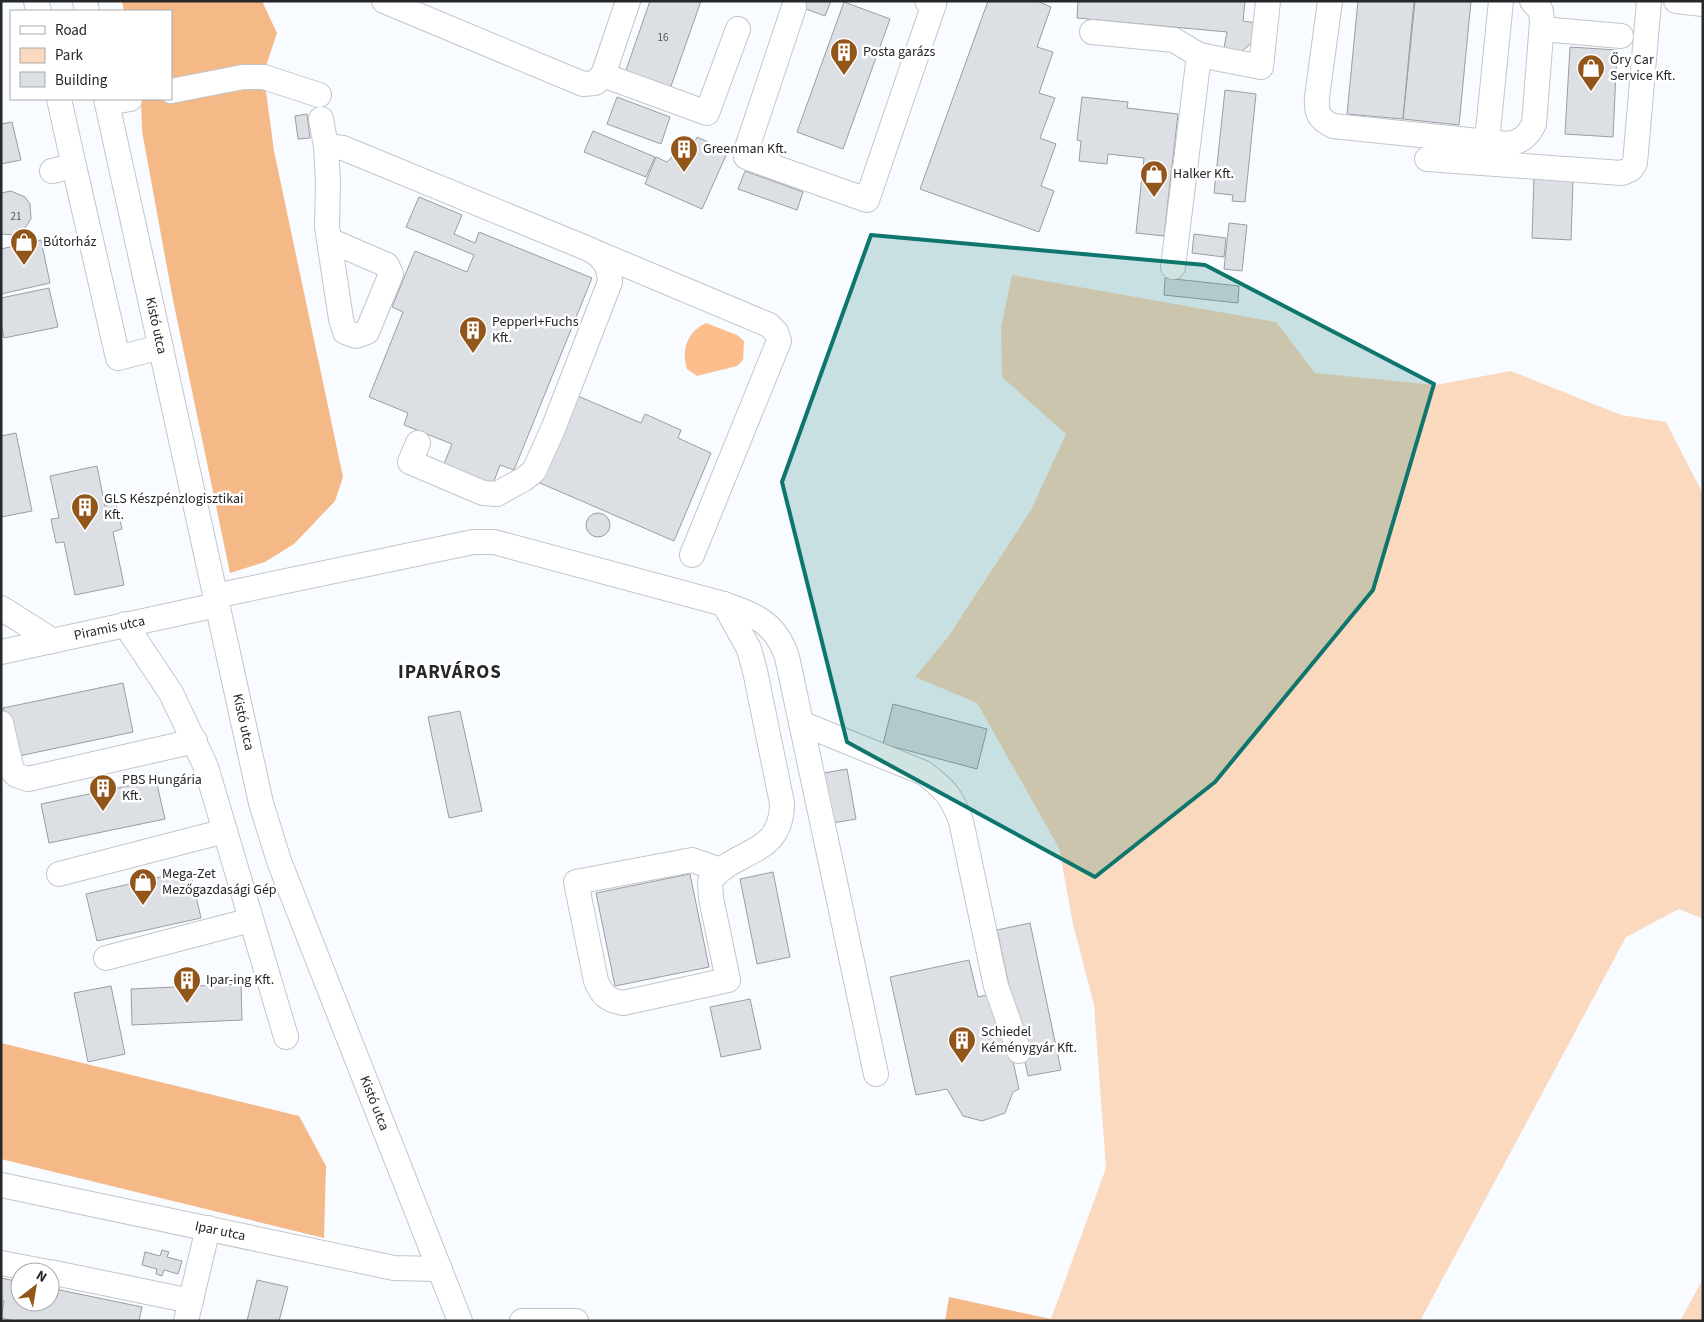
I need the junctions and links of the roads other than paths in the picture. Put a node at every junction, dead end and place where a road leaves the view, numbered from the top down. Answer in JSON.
{"nodes":[{"id":1,"x":384,"y":1,"type":"edge"},
{"id":2,"x":628,"y":1,"type":"edge"},
{"id":3,"x":927,"y":1,"type":"edge"},
{"id":4,"x":1268,"y":1,"type":"edge"},
{"id":5,"x":1330,"y":1,"type":"edge"},
{"id":6,"x":1500,"y":1,"type":"edge"},
{"id":7,"x":1532,"y":1,"type":"edge"},
{"id":8,"x":1649,"y":1,"type":"edge"},
{"id":9,"x":1676,"y":1,"type":"edge"},
{"id":10,"x":1703,"y":4,"type":"edge"},
{"id":11,"x":794,"y":7,"type":"dead end"},
{"id":12,"x":1542,"y":28,"type":"junction"},
{"id":13,"x":738,"y":29,"type":"dead end"},
{"id":14,"x":1092,"y":32,"type":"dead end"},
{"id":15,"x":1621,"y":36,"type":"dead end"},
{"id":16,"x":1199,"y":56,"type":"junction"},
{"id":17,"x":603,"y":75,"type":"junction"},
{"id":18,"x":172,"y":91,"type":"edge"},
{"id":19,"x":319,"y":94,"type":"dead end"},
{"id":20,"x":59,"y":100,"type":"edge"},
{"id":21,"x":107,"y":101,"type":"edge"},
{"id":22,"x":321,"y":119,"type":"dead end"},
{"id":23,"x":1488,"y":141,"type":"junction"},
{"id":24,"x":326,"y":146,"type":"junction"},
{"id":25,"x":1427,"y":159,"type":"dead end"},
{"id":26,"x":329,"y":240,"type":"dead end"},
{"id":27,"x":591,"y":250,"type":"junction"},
{"id":28,"x":1173,"y":267,"type":"dead end"},
{"id":29,"x":161,"y":347,"type":"junction"},
{"id":30,"x":418,"y":443,"type":"dead end"},
{"id":31,"x":692,"y":555,"type":"dead end"},
{"id":32,"x":216,"y":600,"type":"junction"},
{"id":33,"x":724,"y":604,"type":"junction"},
{"id":34,"x":1,"y":608,"type":"edge"},
{"id":35,"x":125,"y":624,"type":"junction"},
{"id":36,"x":53,"y":641,"type":"junction"},
{"id":37,"x":1,"y":652,"type":"edge"},
{"id":38,"x":1,"y":723,"type":"edge"},
{"id":39,"x":801,"y":723,"type":"junction"},
{"id":40,"x":195,"y":741,"type":"junction"},
{"id":41,"x":225,"y":832,"type":"junction"},
{"id":42,"x":718,"y":870,"type":"junction"},
{"id":43,"x":59,"y":874,"type":"dead end"},
{"id":44,"x":251,"y":920,"type":"junction"},
{"id":45,"x":106,"y":958,"type":"dead end"},
{"id":46,"x":286,"y":1037,"type":"dead end"},
{"id":47,"x":1019,"y":1051,"type":"dead end"},
{"id":48,"x":876,"y":1074,"type":"dead end"},
{"id":49,"x":1,"y":1185,"type":"edge"},
{"id":50,"x":208,"y":1228,"type":"junction"},
{"id":51,"x":440,"y":1269,"type":"junction"},
{"id":52,"x":60,"y":1275,"type":"edge"},
{"id":53,"x":189,"y":1311,"type":"edge"},
{"id":54,"x":460,"y":1321,"type":"edge"},
{"id":55,"x":522,"y":1321,"type":"edge"},
{"id":56,"x":576,"y":1321,"type":"edge"}],
"edges":[{"from":1,"to":17,"type":"street"},
{"from":2,"to":17,"type":"street"},
{"from":3,"to":11,"type":"street"},
{"from":4,"to":16,"type":"street"},
{"from":5,"to":23,"type":"street"},
{"from":6,"to":23,"type":"street"},
{"from":7,"to":12,"type":"street"},
{"from":8,"to":25,"type":"street"},
{"from":9,"to":10,"type":"street"},
{"from":12,"to":15,"type":"street"},
{"from":12,"to":23,"type":"street"},
{"from":13,"to":17,"type":"street"},
{"from":14,"to":16,"type":"street"},
{"from":16,"to":28,"type":"street"},
{"from":18,"to":19,"type":"street"},
{"from":20,"to":29,"type":"street"},
{"from":21,"to":29,"type":"street","name":"Kistó utca"},
{"from":22,"to":24,"type":"street"},
{"from":24,"to":26,"type":"street"},
{"from":24,"to":27,"type":"street"},
{"from":27,"to":30,"type":"street"},
{"from":27,"to":31,"type":"street"},
{"from":29,"to":32,"type":"street","name":"Kistó utca"},
{"from":32,"to":33,"type":"street","name":"Piramis utca"},
{"from":32,"to":35,"type":"street","name":"Piramis utca"},
{"from":32,"to":51,"type":"street","name":"Kistó utca"},
{"from":33,"to":39,"type":"street","name":"Piramis utca"},
{"from":33,"to":42,"type":"street"},
{"from":34,"to":36,"type":"street"},
{"from":35,"to":36,"type":"street","name":"Piramis utca"},
{"from":35,"to":40,"type":"street"},
{"from":36,"to":37,"type":"street","name":"Piramis utca"},
{"from":38,"to":40,"type":"street"},
{"from":39,"to":47,"type":"street"},
{"from":39,"to":48,"type":"street","name":"Piramis utca"},
{"from":40,"to":41,"type":"street"},
{"from":41,"to":43,"type":"street"},
{"from":41,"to":44,"type":"street"},
{"from":42,"to":42,"type":"street"},
{"from":44,"to":45,"type":"street"},
{"from":44,"to":46,"type":"street"},
{"from":49,"to":50,"type":"street","name":"Ipar utca"},
{"from":50,"to":51,"type":"street","name":"Ipar utca"},
{"from":50,"to":53,"type":"street"},
{"from":51,"to":54,"type":"street","name":"Kistó utca"},
{"from":52,"to":53,"type":"street"},
{"from":55,"to":56,"type":"street"}]}
